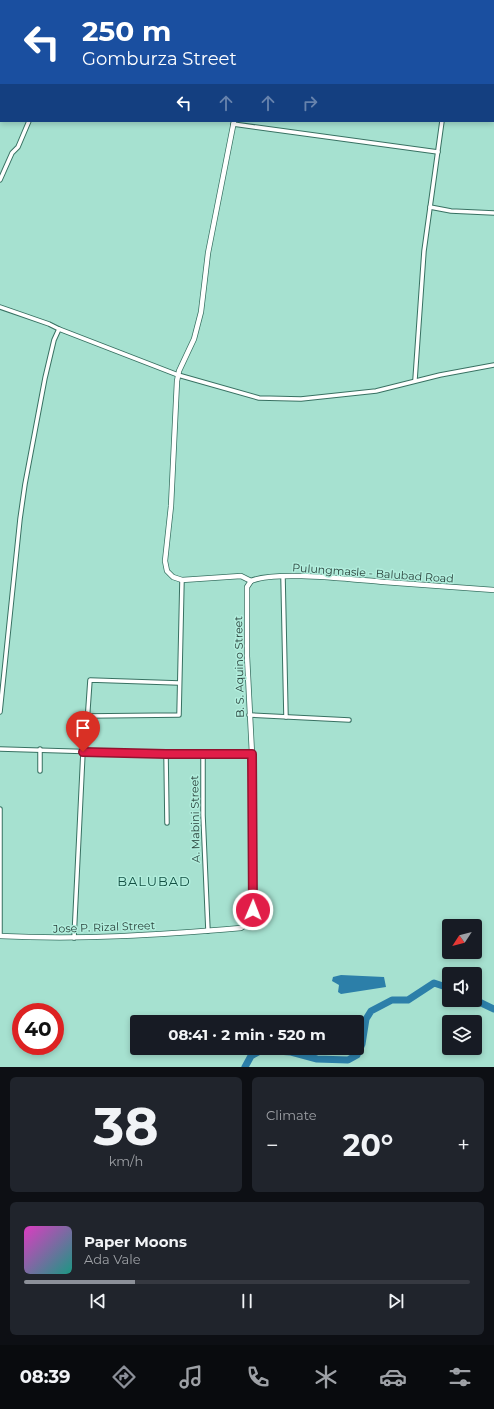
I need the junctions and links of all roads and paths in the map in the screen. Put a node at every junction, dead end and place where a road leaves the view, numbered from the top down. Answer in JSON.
{"nodes":[{"id":1,"x":29,"y":122,"type":"edge"},
{"id":2,"x":234,"y":122,"type":"edge"},
{"id":3,"x":442,"y":122,"type":"edge"},
{"id":4,"x":438,"y":152,"type":"junction"},
{"id":5,"x":0,"y":180,"type":"edge"},
{"id":6,"x":430,"y":207,"type":"junction"},
{"id":7,"x":494,"y":212,"type":"edge"},
{"id":8,"x":0,"y":307,"type":"edge"},
{"id":9,"x":59,"y":329,"type":"junction"},
{"id":10,"x":494,"y":365,"type":"edge"},
{"id":11,"x":178,"y":375,"type":"junction"},
{"id":12,"x":415,"y":380,"type":"junction"},
{"id":13,"x":283,"y":577,"type":"junction"},
{"id":14,"x":182,"y":580,"type":"junction"},
{"id":15,"x":251,"y":581,"type":"junction"},
{"id":16,"x":494,"y":590,"type":"edge"},
{"id":17,"x":179,"y":683,"type":"junction"},
{"id":18,"x":0,"y":712,"type":"edge"},
{"id":19,"x":249,"y":715,"type":"junction"},
{"id":20,"x":87,"y":716,"type":"junction"},
{"id":21,"x":286,"y":717,"type":"junction"},
{"id":22,"x":349,"y":720,"type":"dead end"},
{"id":23,"x":0,"y":749,"type":"edge"},
{"id":24,"x":40,"y":749,"type":"junction"},
{"id":25,"x":84,"y":752,"type":"junction"},
{"id":26,"x":166,"y":754,"type":"junction"},
{"id":27,"x":203,"y":754,"type":"junction"},
{"id":28,"x":252,"y":754,"type":"junction"},
{"id":29,"x":40,"y":771,"type":"dead end"},
{"id":30,"x":0,"y":809,"type":"edge"},
{"id":31,"x":167,"y":823,"type":"dead end"},
{"id":32,"x":1,"y":863,"type":"edge"},
{"id":33,"x":208,"y":931,"type":"junction"},
{"id":34,"x":0,"y":936,"type":"edge"},
{"id":35,"x":74,"y":938,"type":"junction"}],
"edges":[{"from":1,"to":5,"type":"street"},
{"from":2,"to":4,"type":"street"},
{"from":2,"to":11,"type":"street"},
{"from":3,"to":4,"type":"street"},
{"from":4,"to":6,"type":"street"},
{"from":6,"to":7,"type":"street"},
{"from":6,"to":12,"type":"street"},
{"from":8,"to":9,"type":"street"},
{"from":9,"to":11,"type":"street"},
{"from":9,"to":18,"type":"street"},
{"from":10,"to":12,"type":"street"},
{"from":11,"to":12,"type":"street"},
{"from":11,"to":14,"type":"street"},
{"from":13,"to":15,"type":"street","name":"Pulungmasle - Balubad Road"},
{"from":13,"to":16,"type":"street","name":"Pulungmasle - Balubad Road"},
{"from":13,"to":21,"type":"street"},
{"from":14,"to":15,"type":"street"},
{"from":14,"to":17,"type":"street"},
{"from":15,"to":19,"type":"street","name":"B. S. Aquino Street"},
{"from":17,"to":20,"type":"street"},
{"from":17,"to":20,"type":"street"},
{"from":19,"to":21,"type":"street"},
{"from":19,"to":28,"type":"street","name":"B. S. Aquino Street"},
{"from":20,"to":25,"type":"street"},
{"from":21,"to":22,"type":"street"},
{"from":23,"to":24,"type":"street"},
{"from":24,"to":25,"type":"street"},
{"from":24,"to":29,"type":"street"},
{"from":25,"to":26,"type":"street"},
{"from":25,"to":35,"type":"street"},
{"from":26,"to":27,"type":"street"},
{"from":26,"to":31,"type":"street"},
{"from":27,"to":28,"type":"street"},
{"from":27,"to":33,"type":"street","name":"A. Mabini Street"},
{"from":28,"to":33,"type":"street","name":"B. S. Aquino Street"},
{"from":30,"to":32,"type":"street"},
{"from":32,"to":34,"type":"street"},
{"from":33,"to":35,"type":"street","name":"Jose P. Rizal Street"},
{"from":34,"to":35,"type":"street","name":"Jose P. Rizal Street"}]}
